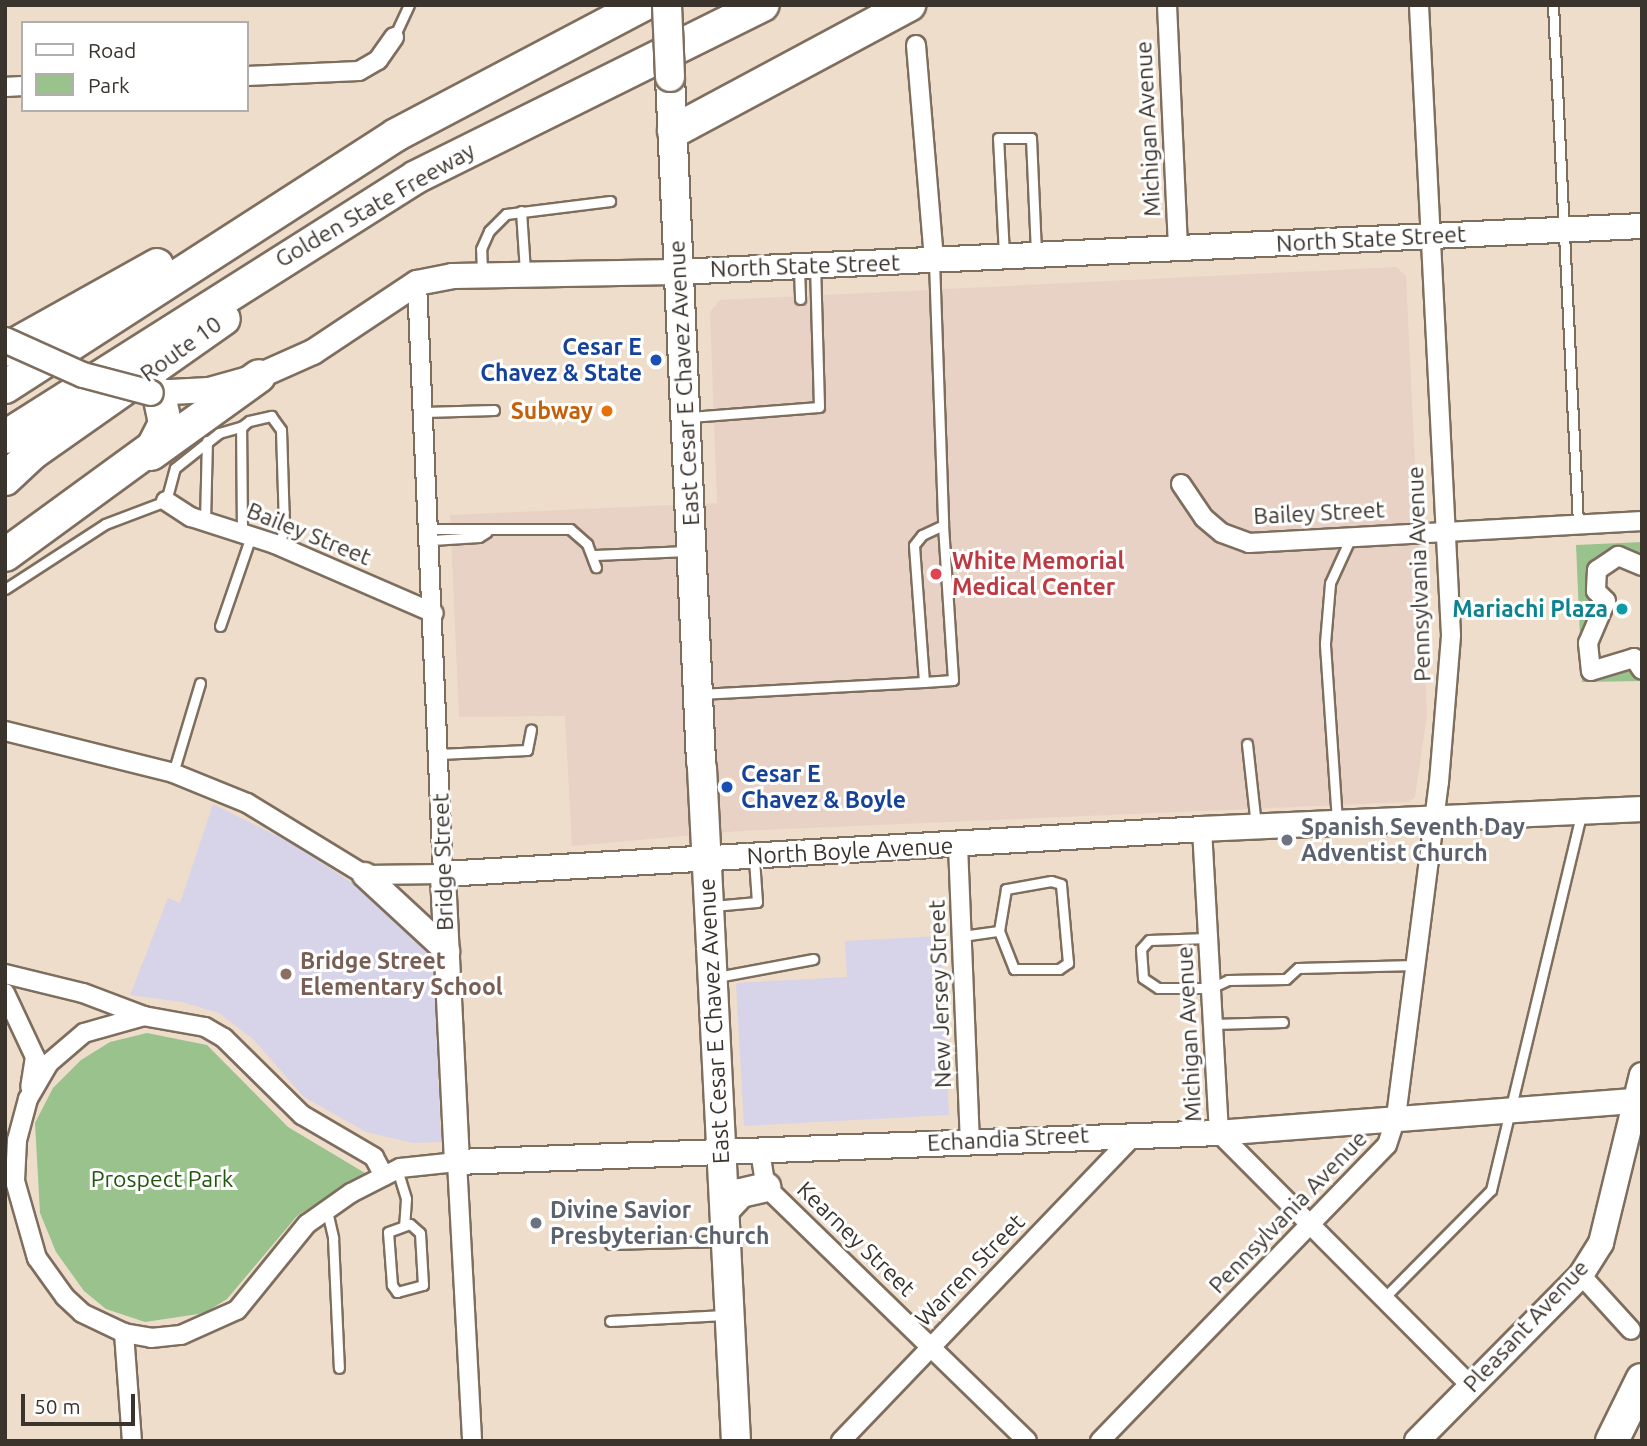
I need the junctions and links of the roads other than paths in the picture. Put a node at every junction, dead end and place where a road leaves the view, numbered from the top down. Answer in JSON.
{"nodes":[{"id":1,"x":409,"y":5,"type":"edge"},
{"id":2,"x":643,"y":5,"type":"edge"},
{"id":3,"x":667,"y":5,"type":"edge"},
{"id":4,"x":763,"y":5,"type":"edge"},
{"id":5,"x":909,"y":5,"type":"edge"},
{"id":6,"x":1167,"y":5,"type":"edge"},
{"id":7,"x":1419,"y":5,"type":"edge"},
{"id":8,"x":1553,"y":5,"type":"edge"},
{"id":9,"x":394,"y":37,"type":"joint"},
{"id":10,"x":916,"y":44,"type":"dead end"},
{"id":11,"x":248,"y":76,"type":"edge"},
{"id":12,"x":674,"y":131,"type":"junction"},
{"id":13,"x":323,"y":180,"type":"junction"},
{"id":14,"x":610,"y":201,"type":"dead end"},
{"id":15,"x":521,"y":211,"type":"junction"},
{"id":16,"x":352,"y":215,"type":"junction"},
{"id":17,"x":1642,"y":226,"type":"edge"},
{"id":18,"x":1565,"y":229,"type":"junction"},
{"id":19,"x":1431,"y":236,"type":"junction"},
{"id":20,"x":1036,"y":247,"type":"junction"},
{"id":21,"x":1003,"y":249,"type":"junction"},
{"id":22,"x":1178,"y":250,"type":"junction"},
{"id":23,"x":933,"y":261,"type":"junction"},
{"id":24,"x":807,"y":266,"type":"junction"},
{"id":25,"x":525,"y":272,"type":"junction"},
{"id":26,"x":677,"y":272,"type":"junction"},
{"id":27,"x":482,"y":274,"type":"junction"},
{"id":28,"x":417,"y":283,"type":"junction"},
{"id":29,"x":800,"y":299,"type":"dead end"},
{"id":30,"x":5,"y":340,"type":"edge"},
{"id":31,"x":5,"y":350,"type":"edge"},
{"id":32,"x":259,"y":376,"type":"junction"},
{"id":33,"x":5,"y":387,"type":"edge"},
{"id":34,"x":155,"y":393,"type":"junction"},
{"id":35,"x":494,"y":410,"type":"dead end"},
{"id":36,"x":424,"y":412,"type":"junction"},
{"id":37,"x":685,"y":418,"type":"junction"},
{"id":38,"x":243,"y":426,"type":"junction"},
{"id":39,"x":5,"y":437,"type":"edge"},
{"id":40,"x":207,"y":441,"type":"junction"},
{"id":41,"x":141,"y":459,"type":"junction"},
{"id":42,"x":5,"y":479,"type":"edge"},
{"id":43,"x":1181,"y":484,"type":"dead end"},
{"id":44,"x":166,"y":501,"type":"junction"},
{"id":45,"x":205,"y":521,"type":"junction"},
{"id":46,"x":1642,"y":521,"type":"edge"},
{"id":47,"x":1578,"y":524,"type":"junction"},
{"id":48,"x":943,"y":525,"type":"junction"},
{"id":49,"x":1442,"y":532,"type":"junction"},
{"id":50,"x":246,"y":534,"type":"junction"},
{"id":51,"x":431,"y":535,"type":"junction"},
{"id":52,"x":1351,"y":537,"type":"junction"},
{"id":53,"x":280,"y":545,"type":"junction"},
{"id":54,"x":692,"y":550,"type":"junction"},
{"id":55,"x":5,"y":555,"type":"edge"},
{"id":56,"x":595,"y":555,"type":"junction"},
{"id":57,"x":1642,"y":566,"type":"edge"},
{"id":58,"x":596,"y":567,"type":"dead end"},
{"id":59,"x":5,"y":589,"type":"edge"},
{"id":60,"x":434,"y":613,"type":"junction"},
{"id":61,"x":220,"y":626,"type":"dead end"},
{"id":62,"x":1642,"y":670,"type":"edge"},
{"id":63,"x":924,"y":682,"type":"junction"},
{"id":64,"x":200,"y":683,"type":"dead end"},
{"id":65,"x":699,"y":694,"type":"junction"},
{"id":66,"x":531,"y":729,"type":"dead end"},
{"id":67,"x":5,"y":731,"type":"edge"},
{"id":68,"x":1247,"y":744,"type":"dead end"},
{"id":69,"x":439,"y":754,"type":"junction"},
{"id":70,"x":173,"y":774,"type":"junction"},
{"id":71,"x":1642,"y":809,"type":"edge"},
{"id":72,"x":1581,"y":812,"type":"junction"},
{"id":73,"x":1434,"y":822,"type":"junction"},
{"id":74,"x":1337,"y":825,"type":"junction"},
{"id":75,"x":1256,"y":827,"type":"junction"},
{"id":76,"x":1202,"y":829,"type":"junction"},
{"id":77,"x":958,"y":845,"type":"junction"},
{"id":78,"x":754,"y":856,"type":"junction"},
{"id":79,"x":705,"y":857,"type":"junction"},
{"id":80,"x":443,"y":874,"type":"junction"},
{"id":81,"x":365,"y":875,"type":"junction"},
{"id":82,"x":708,"y":907,"type":"junction"},
{"id":83,"x":999,"y":931,"type":"junction"},
{"id":84,"x":962,"y":936,"type":"junction"},
{"id":85,"x":1208,"y":938,"type":"junction"},
{"id":86,"x":447,"y":951,"type":"junction"},
{"id":87,"x":813,"y":959,"type":"dead end"},
{"id":88,"x":1415,"y":965,"type":"junction"},
{"id":89,"x":5,"y":975,"type":"edge"},
{"id":90,"x":712,"y":978,"type":"junction"},
{"id":91,"x":1211,"y":988,"type":"junction"},
{"id":92,"x":5,"y":993,"type":"edge"},
{"id":93,"x":144,"y":1016,"type":"junction"},
{"id":94,"x":1283,"y":1022,"type":"dead end"},
{"id":95,"x":1213,"y":1024,"type":"junction"},
{"id":96,"x":1642,"y":1075,"type":"edge"},
{"id":97,"x":28,"y":1100,"type":"junction"},
{"id":98,"x":1634,"y":1101,"type":"junction"},
{"id":99,"x":1514,"y":1109,"type":"junction"},
{"id":100,"x":1395,"y":1117,"type":"junction"},
{"id":101,"x":1136,"y":1133,"type":"junction"},
{"id":102,"x":1219,"y":1133,"type":"junction"},
{"id":103,"x":970,"y":1141,"type":"junction"},
{"id":104,"x":761,"y":1151,"type":"junction"},
{"id":105,"x":722,"y":1153,"type":"junction"},
{"id":106,"x":457,"y":1162,"type":"junction"},
{"id":107,"x":391,"y":1173,"type":"junction"},
{"id":108,"x":10,"y":1181,"type":"edge"},
{"id":109,"x":766,"y":1187,"type":"junction"},
{"id":110,"x":327,"y":1210,"type":"junction"},
{"id":111,"x":725,"y":1210,"type":"junction"},
{"id":112,"x":404,"y":1225,"type":"junction"},
{"id":113,"x":1310,"y":1227,"type":"junction"},
{"id":114,"x":726,"y":1240,"type":"junction"},
{"id":115,"x":610,"y":1244,"type":"dead end"},
{"id":116,"x":1581,"y":1275,"type":"junction"},
{"id":117,"x":1383,"y":1299,"type":"junction"},
{"id":118,"x":730,"y":1315,"type":"junction"},
{"id":119,"x":610,"y":1321,"type":"dead end"},
{"id":120,"x":1631,"y":1330,"type":"dead end"},
{"id":121,"x":124,"y":1333,"type":"junction"},
{"id":122,"x":932,"y":1345,"type":"junction"},
{"id":123,"x":339,"y":1368,"type":"dead end"},
{"id":124,"x":1642,"y":1380,"type":"edge"},
{"id":125,"x":1470,"y":1385,"type":"junction"},
{"id":126,"x":1642,"y":1403,"type":"edge"},
{"id":127,"x":132,"y":1441,"type":"edge"},
{"id":128,"x":472,"y":1441,"type":"edge"},
{"id":129,"x":736,"y":1441,"type":"edge"},
{"id":130,"x":841,"y":1441,"type":"edge"},
{"id":131,"x":1027,"y":1441,"type":"edge"},
{"id":132,"x":1100,"y":1441,"type":"edge"},
{"id":133,"x":1417,"y":1441,"type":"edge"},
{"id":134,"x":1612,"y":1441,"type":"edge"}],
"edges":[{"from":1,"to":9,"type":"lane"},
{"from":2,"to":13,"type":"highway","name":"Golden State Freeway"},
{"from":3,"to":12,"type":"main road","name":"East Cesar E Chavez Avenue","bridge":true},
{"from":4,"to":16,"type":"highway","name":"Golden State Freeway"},
{"from":5,"to":12,"type":"highway"},
{"from":6,"to":22,"type":"street","name":"Michigan Avenue"},
{"from":7,"to":19,"type":"street","name":"Pennsylvania Avenue"},
{"from":8,"to":18,"type":"lane"},
{"from":9,"to":11,"type":"street"},
{"from":10,"to":23,"type":"street"},
{"from":12,"to":26,"type":"main road","name":"East Cesar E Chavez Avenue"},
{"from":13,"to":31,"type":"highway"},
{"from":13,"to":33,"type":"highway","name":"Golden State Freeway"},
{"from":14,"to":15,"type":"lane"},
{"from":15,"to":25,"type":"lane"},
{"from":15,"to":27,"type":"lane"},
{"from":16,"to":39,"type":"highway","name":"Golden State Freeway"},
{"from":16,"to":42,"type":"highway","name":"Route 10"},
{"from":17,"to":18,"type":"street","name":"North State Street"},
{"from":18,"to":19,"type":"street","name":"North State Street"},
{"from":18,"to":47,"type":"lane"},
{"from":19,"to":22,"type":"street","name":"North State Street"},
{"from":19,"to":49,"type":"street","name":"Pennsylvania Avenue"},
{"from":20,"to":21,"type":"street","name":"North State Street"},
{"from":20,"to":21,"type":"lane"},
{"from":20,"to":22,"type":"street","name":"North State Street"},
{"from":21,"to":23,"type":"street","name":"North State Street"},
{"from":23,"to":24,"type":"street","name":"North State Street"},
{"from":23,"to":48,"type":"lane"},
{"from":24,"to":26,"type":"street","name":"North State Street"},
{"from":24,"to":29,"type":"lane"},
{"from":24,"to":37,"type":"lane"},
{"from":25,"to":26,"type":"street","name":"North State Street"},
{"from":25,"to":27,"type":"street","name":"North State Street"},
{"from":26,"to":37,"type":"main road","name":"East Cesar E Chavez Avenue"},
{"from":27,"to":28,"type":"street","name":"North State Street"},
{"from":28,"to":32,"type":"street","name":"North State Street"},
{"from":28,"to":36,"type":"street","name":"Bridge Street"},
{"from":30,"to":34,"type":"street","name":"North State Street","bridge":true},
{"from":32,"to":34,"type":"street","name":"North State Street"},
{"from":32,"to":41,"type":"highway"},
{"from":34,"to":41,"type":"highway"},
{"from":35,"to":36,"type":"lane"},
{"from":36,"to":51,"type":"street","name":"Bridge Street"},
{"from":37,"to":54,"type":"main road","name":"East Cesar E Chavez Avenue"},
{"from":38,"to":40,"type":"lane"},
{"from":38,"to":50,"type":"lane"},
{"from":38,"to":53,"type":"lane"},
{"from":40,"to":44,"type":"lane"},
{"from":40,"to":45,"type":"lane"},
{"from":41,"to":55,"type":"highway"},
{"from":43,"to":52,"type":"street","name":"Bailey Street"},
{"from":44,"to":45,"type":"street","name":"Bailey Street"},
{"from":44,"to":59,"type":"lane"},
{"from":45,"to":50,"type":"street","name":"Bailey Street"},
{"from":46,"to":47,"type":"street","name":"Bailey Street"},
{"from":47,"to":49,"type":"street","name":"Bailey Street"},
{"from":48,"to":63,"type":"lane"},
{"from":48,"to":63,"type":"lane"},
{"from":49,"to":52,"type":"street","name":"Bailey Street"},
{"from":49,"to":73,"type":"street","name":"Pennsylvania Avenue"},
{"from":50,"to":53,"type":"street","name":"Bailey Street"},
{"from":50,"to":61,"type":"lane"},
{"from":51,"to":56,"type":"lane"},
{"from":51,"to":60,"type":"street","name":"Bridge Street"},
{"from":52,"to":74,"type":"lane"},
{"from":53,"to":60,"type":"street","name":"Bailey Street"},
{"from":54,"to":56,"type":"lane"},
{"from":54,"to":65,"type":"main road","name":"East Cesar E Chavez Avenue"},
{"from":56,"to":58,"type":"lane"},
{"from":57,"to":62,"type":"street"},
{"from":60,"to":69,"type":"street","name":"Bridge Street"},
{"from":63,"to":65,"type":"lane"},
{"from":64,"to":70,"type":"lane"},
{"from":65,"to":79,"type":"main road","name":"East Cesar E Chavez Avenue"},
{"from":66,"to":69,"type":"lane"},
{"from":67,"to":70,"type":"street"},
{"from":68,"to":75,"type":"lane"},
{"from":69,"to":80,"type":"street","name":"Bridge Street"},
{"from":70,"to":81,"type":"street"},
{"from":71,"to":72,"type":"street","name":"North Boyle Avenue"},
{"from":72,"to":73,"type":"street","name":"North Boyle Avenue"},
{"from":72,"to":99,"type":"lane"},
{"from":73,"to":74,"type":"street","name":"North Boyle Avenue"},
{"from":73,"to":88,"type":"street","name":"Pennsylvania Avenue"},
{"from":74,"to":75,"type":"street","name":"North Boyle Avenue"},
{"from":75,"to":76,"type":"street","name":"North Boyle Avenue"},
{"from":76,"to":77,"type":"street","name":"North Boyle Avenue"},
{"from":76,"to":85,"type":"street","name":"Michigan Avenue"},
{"from":77,"to":78,"type":"street","name":"North Boyle Avenue"},
{"from":77,"to":84,"type":"street","name":"New Jersey Street"},
{"from":78,"to":79,"type":"street","name":"North Boyle Avenue"},
{"from":78,"to":82,"type":"lane"},
{"from":79,"to":80,"type":"street","name":"North Boyle Avenue"},
{"from":79,"to":82,"type":"main road","name":"East Cesar E Chavez Avenue"},
{"from":80,"to":81,"type":"street","name":"North Boyle Avenue"},
{"from":80,"to":86,"type":"street","name":"Bridge Street"},
{"from":81,"to":86,"type":"street"},
{"from":82,"to":90,"type":"main road","name":"East Cesar E Chavez Avenue"},
{"from":83,"to":83,"type":"lane"},
{"from":83,"to":84,"type":"lane"},
{"from":84,"to":103,"type":"street","name":"New Jersey Street"},
{"from":85,"to":91,"type":"street","name":"Michigan Avenue"},
{"from":85,"to":91,"type":"lane"},
{"from":86,"to":106,"type":"street","name":"Bridge Street"},
{"from":87,"to":90,"type":"lane"},
{"from":88,"to":91,"type":"lane"},
{"from":88,"to":100,"type":"street","name":"Pennsylvania Avenue"},
{"from":89,"to":93,"type":"street"},
{"from":90,"to":105,"type":"main road","name":"East Cesar E Chavez Avenue"},
{"from":91,"to":95,"type":"street","name":"Michigan Avenue"},
{"from":92,"to":97,"type":"street"},
{"from":93,"to":97,"type":"street","name":"Echandia Street"},
{"from":93,"to":107,"type":"street","name":"Echandia Street"},
{"from":94,"to":95,"type":"lane"},
{"from":95,"to":102,"type":"street","name":"Michigan Avenue"},
{"from":96,"to":98,"type":"street","name":"Pleasant Avenue"},
{"from":97,"to":108,"type":"street","name":"Echandia Street"},
{"from":98,"to":99,"type":"street","name":"Echandia Street"},
{"from":98,"to":116,"type":"street","name":"Pleasant Avenue"},
{"from":99,"to":100,"type":"street","name":"Echandia Street"},
{"from":99,"to":117,"type":"lane"},
{"from":100,"to":102,"type":"street","name":"Echandia Street"},
{"from":100,"to":113,"type":"street","name":"Pennsylvania Avenue"},
{"from":101,"to":102,"type":"street","name":"Echandia Street"},
{"from":101,"to":103,"type":"street","name":"Echandia Street"},
{"from":101,"to":122,"type":"street","name":"Warren Street"},
{"from":102,"to":113,"type":"street","name":"Michigan Avenue"},
{"from":103,"to":104,"type":"street","name":"Echandia Street"},
{"from":104,"to":105,"type":"street","name":"Echandia Street"},
{"from":104,"to":109,"type":"street","name":"Kearney Street"},
{"from":105,"to":106,"type":"street","name":"Echandia Street"},
{"from":105,"to":111,"type":"main road","name":"East Cesar E Chavez Avenue"},
{"from":106,"to":107,"type":"street","name":"Echandia Street"},
{"from":106,"to":128,"type":"street","name":"Bridge Street"},
{"from":107,"to":110,"type":"street","name":"Echandia Street"},
{"from":107,"to":112,"type":"lane"},
{"from":108,"to":121,"type":"street","name":"Echandia Street"},
{"from":109,"to":111,"type":"main road"},
{"from":109,"to":122,"type":"street","name":"Kearney Street"},
{"from":110,"to":121,"type":"street","name":"Echandia Street"},
{"from":110,"to":123,"type":"lane"},
{"from":111,"to":114,"type":"main road","name":"East Cesar E Chavez Avenue"},
{"from":112,"to":112,"type":"lane"},
{"from":113,"to":117,"type":"street","name":"Michigan Avenue"},
{"from":113,"to":132,"type":"street","name":"Pennsylvania Avenue"},
{"from":114,"to":115,"type":"lane"},
{"from":114,"to":118,"type":"main road","name":"East Cesar E Chavez Avenue"},
{"from":116,"to":120,"type":"street"},
{"from":116,"to":125,"type":"street","name":"Pleasant Avenue"},
{"from":117,"to":125,"type":"street","name":"Michigan Avenue"},
{"from":118,"to":119,"type":"lane"},
{"from":118,"to":129,"type":"main road","name":"East Cesar E Chavez Avenue"},
{"from":121,"to":127,"type":"street"},
{"from":122,"to":130,"type":"street","name":"Warren Street"},
{"from":122,"to":131,"type":"street","name":"Kearney Street"},
{"from":124,"to":134,"type":"highway"},
{"from":125,"to":133,"type":"street","name":"Pleasant Avenue"},
{"from":126,"to":134,"type":"highway"}]}
